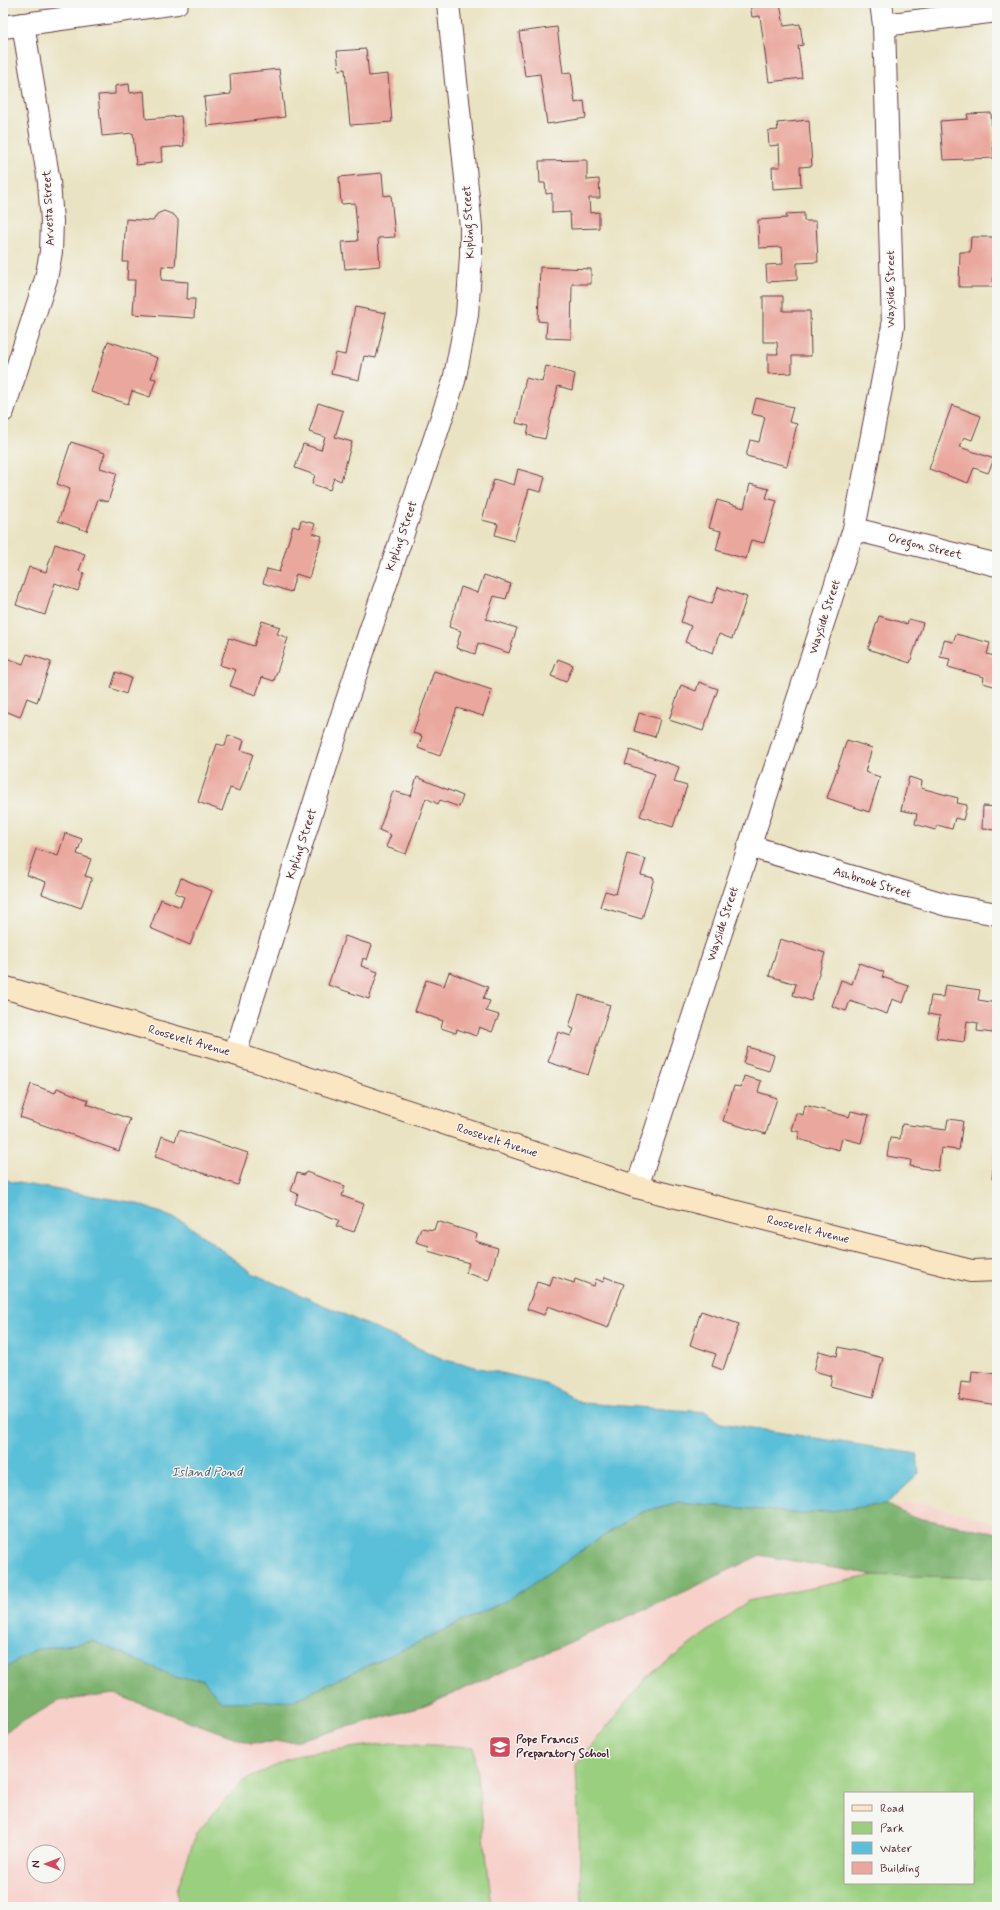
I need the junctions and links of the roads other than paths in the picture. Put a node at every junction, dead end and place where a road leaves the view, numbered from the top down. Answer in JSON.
{"nodes":[{"id":1,"x":177,"y":3,"type":"edge"},
{"id":2,"x":448,"y":3,"type":"edge"},
{"id":3,"x":880,"y":3,"type":"edge"},
{"id":4,"x":997,"y":11,"type":"edge"},
{"id":5,"x":13,"y":25,"type":"edge"},
{"id":6,"x":884,"y":25,"type":"junction"},
{"id":7,"x":3,"y":411,"type":"edge"},
{"id":8,"x":854,"y":529,"type":"junction"},
{"id":9,"x":997,"y":565,"type":"edge"},
{"id":10,"x":749,"y":846,"type":"junction"},
{"id":11,"x":997,"y":914,"type":"edge"},
{"id":12,"x":3,"y":987,"type":"edge"},
{"id":13,"x":236,"y":1054,"type":"junction"},
{"id":14,"x":637,"y":1187,"type":"junction"},
{"id":15,"x":997,"y":1270,"type":"edge"}],
"edges":[{"from":1,"to":5,"type":"street"},
{"from":2,"to":13,"type":"street","name":"Kipling Street"},
{"from":3,"to":6,"type":"street","name":"Wayside Street"},
{"from":4,"to":6,"type":"street"},
{"from":5,"to":7,"type":"street","name":"Arvesta Street"},
{"from":6,"to":8,"type":"street","name":"Wayside Street"},
{"from":8,"to":9,"type":"street","name":"Oregon Street"},
{"from":8,"to":10,"type":"street","name":"Wayside Street"},
{"from":10,"to":11,"type":"street","name":"Ashbrook Street"},
{"from":10,"to":14,"type":"street","name":"Wayside Street"},
{"from":12,"to":13,"type":"street","name":"Roosevelt Avenue"},
{"from":13,"to":14,"type":"street","name":"Roosevelt Avenue"},
{"from":14,"to":15,"type":"street","name":"Roosevelt Avenue"}]}
